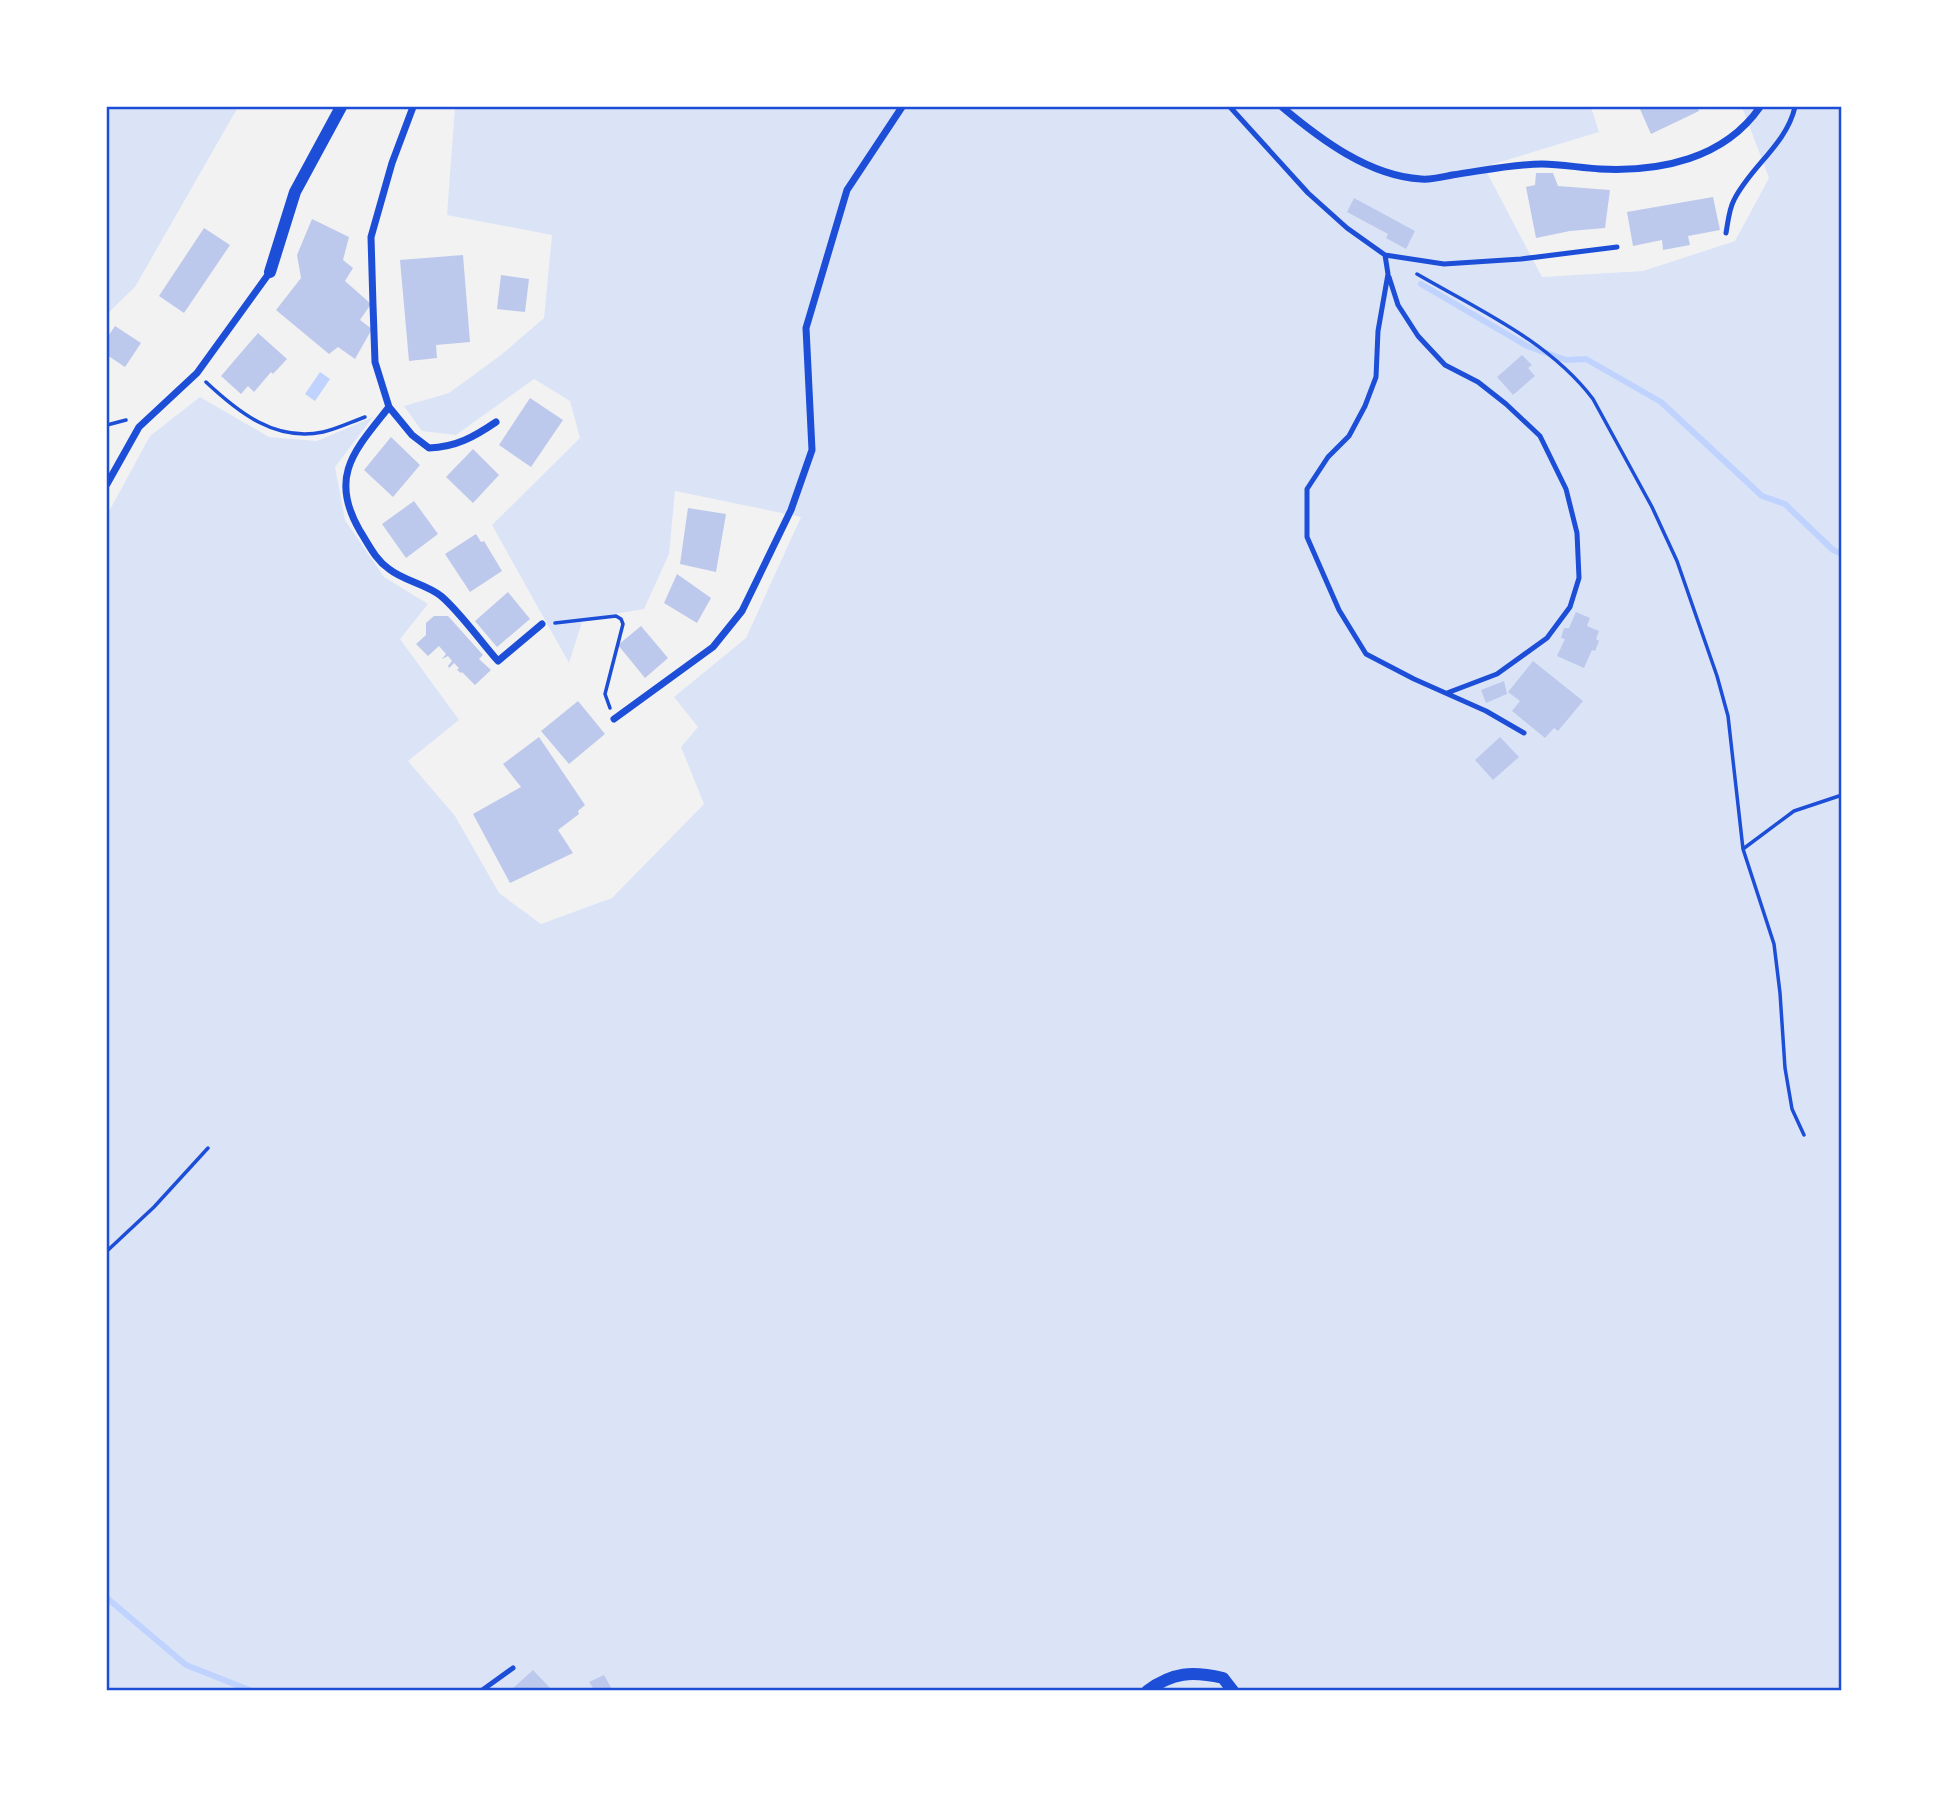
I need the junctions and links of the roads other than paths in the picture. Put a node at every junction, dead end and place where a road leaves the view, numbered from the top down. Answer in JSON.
{"nodes":[{"id":1,"x":341,"y":107,"type":"edge"},
{"id":2,"x":413,"y":107,"type":"edge"},
{"id":3,"x":902,"y":107,"type":"edge"},
{"id":4,"x":1230,"y":107,"type":"edge"},
{"id":5,"x":1282,"y":107,"type":"edge"},
{"id":6,"x":1760,"y":107,"type":"edge"},
{"id":7,"x":1795,"y":107,"type":"edge"},
{"id":8,"x":1726,"y":233,"type":"dead end"},
{"id":9,"x":1617,"y":247,"type":"dead end"},
{"id":10,"x":1385,"y":255,"type":"junction"},
{"id":11,"x":271,"y":272,"type":"joint"},
{"id":12,"x":1388,"y":274,"type":"junction"},
{"id":13,"x":390,"y":407,"type":"junction"},
{"id":14,"x":496,"y":422,"type":"dead end"},
{"id":15,"x":107,"y":484,"type":"edge"},
{"id":16,"x":542,"y":624,"type":"road end"},
{"id":17,"x":1447,"y":693,"type":"junction"},
{"id":18,"x":614,"y":719,"type":"road end"},
{"id":19,"x":1524,"y":733,"type":"dead end"},
{"id":20,"x":513,"y":1668,"type":"dead end"},
{"id":21,"x":481,"y":1691,"type":"edge"},
{"id":22,"x":1147,"y":1691,"type":"edge"},
{"id":23,"x":1233,"y":1691,"type":"edge"}],
"edges":[{"from":1,"to":11,"type":"street"},
{"from":2,"to":13,"type":"street"},
{"from":3,"to":18,"type":"street"},
{"from":4,"to":10,"type":"lane"},
{"from":5,"to":6,"type":"street"},
{"from":7,"to":8,"type":"lane"},
{"from":9,"to":10,"type":"lane"},
{"from":10,"to":12,"type":"lane"},
{"from":11,"to":15,"type":"street"},
{"from":12,"to":17,"type":"lane"},
{"from":12,"to":17,"type":"lane"},
{"from":13,"to":14,"type":"street"},
{"from":13,"to":16,"type":"street"},
{"from":17,"to":19,"type":"lane"},
{"from":20,"to":21,"type":"lane"},
{"from":22,"to":23,"type":"street"}]}
